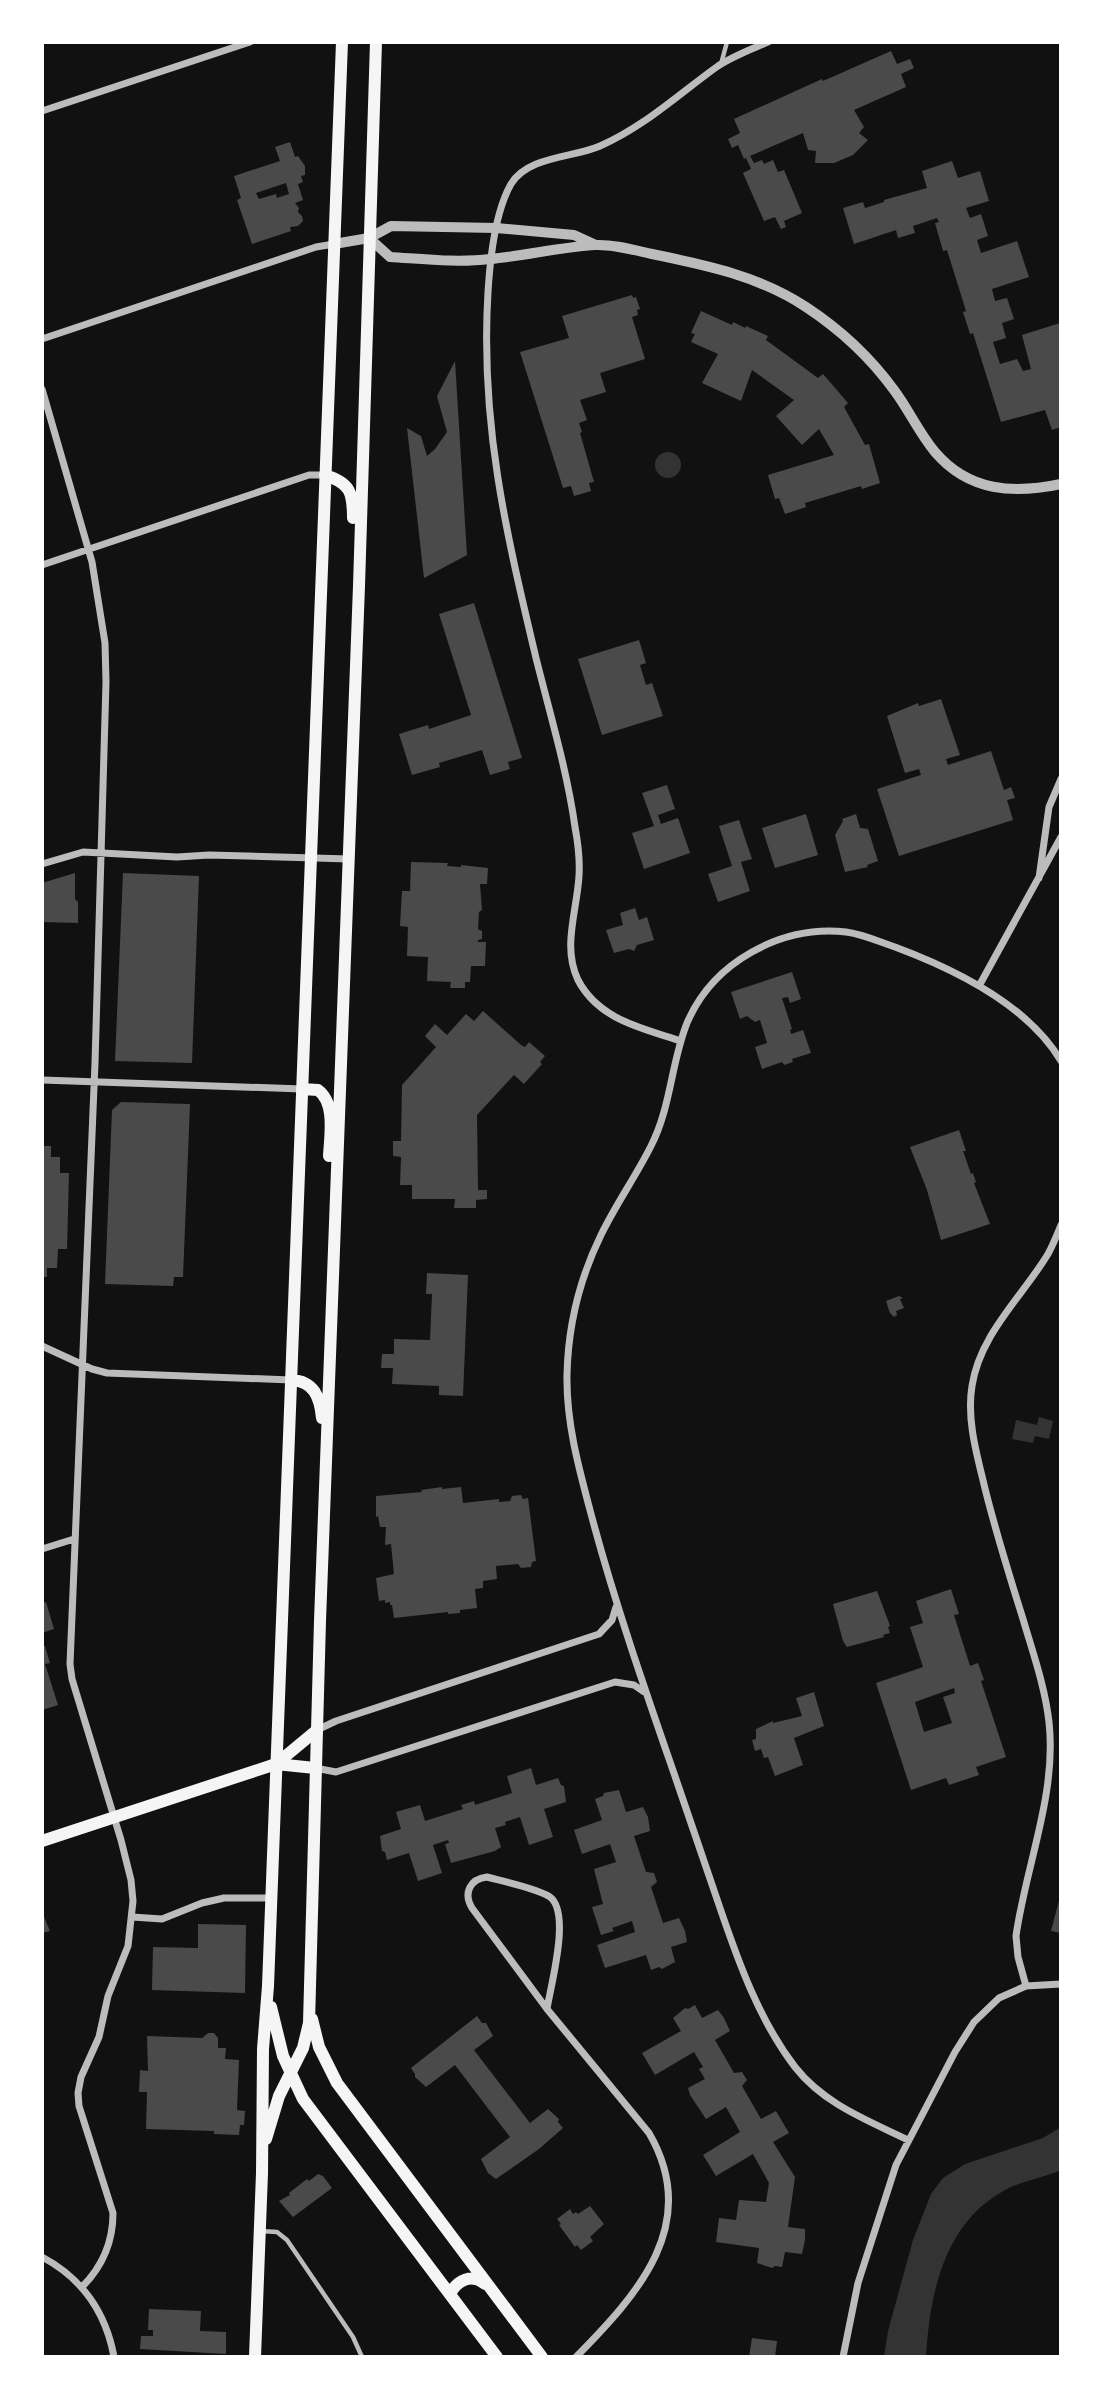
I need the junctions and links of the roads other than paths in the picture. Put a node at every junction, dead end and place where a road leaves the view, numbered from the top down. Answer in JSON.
{"nodes":[{"id":1,"x":250,"y":42,"type":"edge"},
{"id":2,"x":342,"y":42,"type":"edge"},
{"id":3,"x":376,"y":42,"type":"edge"},
{"id":4,"x":727,"y":42,"type":"edge"},
{"id":5,"x":768,"y":42,"type":"edge"},
{"id":6,"x":721,"y":64,"type":"junction"},
{"id":7,"x":42,"y":111,"type":"edge"},
{"id":8,"x":496,"y":228,"type":"junction"},
{"id":9,"x":369,"y":238,"type":"junction"},
{"id":10,"x":334,"y":244,"type":"junction"},
{"id":11,"x":596,"y":245,"type":"junction"},
{"id":12,"x":491,"y":259,"type":"junction"},
{"id":13,"x":42,"y":339,"type":"edge"},
{"id":14,"x":42,"y":389,"type":"edge"},
{"id":15,"x":325,"y":475,"type":"junction"},
{"id":16,"x":1061,"y":484,"type":"edge"},
{"id":17,"x":89,"y":550,"type":"junction"},
{"id":18,"x":42,"y":565,"type":"edge"},
{"id":19,"x":359,"y":586,"type":"junction"},
{"id":20,"x":1061,"y":779,"type":"edge"},
{"id":21,"x":1061,"y":837,"type":"edge"},
{"id":22,"x":102,"y":853,"type":"junction"},
{"id":23,"x":311,"y":858,"type":"junction"},
{"id":24,"x":349,"y":859,"type":"junction"},
{"id":25,"x":42,"y":864,"type":"edge"},
{"id":26,"x":1038,"y":882,"type":"junction"},
{"id":27,"x":979,"y":986,"type":"junction"},
{"id":28,"x":681,"y":1041,"type":"junction"},
{"id":29,"x":1061,"y":1061,"type":"edge"},
{"id":30,"x":42,"y":1080,"type":"edge"},
{"id":31,"x":94,"y":1081,"type":"junction"},
{"id":32,"x":302,"y":1089,"type":"junction"},
{"id":33,"x":335,"y":1208,"type":"junction"},
{"id":34,"x":1061,"y":1225,"type":"edge"},
{"id":35,"x":42,"y":1346,"type":"edge"},
{"id":36,"x":81,"y":1364,"type":"junction"},
{"id":37,"x":291,"y":1380,"type":"junction"},
{"id":38,"x":327,"y":1453,"type":"junction"},
{"id":39,"x":74,"y":1539,"type":"junction"},
{"id":40,"x":42,"y":1549,"type":"edge"},
{"id":41,"x":616,"y":1606,"type":"junction"},
{"id":42,"x":645,"y":1693,"type":"junction"},
{"id":43,"x":317,"y":1730,"type":"junction"},
{"id":44,"x":276,"y":1764,"type":"junction"},
{"id":45,"x":315,"y":1768,"type":"junction"},
{"id":46,"x":114,"y":1817,"type":"junction"},
{"id":47,"x":42,"y":1841,"type":"edge"},
{"id":48,"x":271,"y":1898,"type":"junction"},
{"id":49,"x":132,"y":1917,"type":"junction"},
{"id":50,"x":1061,"y":1984,"type":"edge"},
{"id":51,"x":268,"y":1986,"type":"junction"},
{"id":52,"x":1026,"y":1986,"type":"junction"},
{"id":53,"x":309,"y":2001,"type":"junction"},
{"id":54,"x":547,"y":2009,"type":"junction"},
{"id":55,"x":290,"y":2074,"type":"junction"},
{"id":56,"x":908,"y":2140,"type":"junction"},
{"id":57,"x":262,"y":2167,"type":"junction"},
{"id":58,"x":259,"y":2231,"type":"junction"},
{"id":59,"x":42,"y":2257,"type":"edge"},
{"id":60,"x":82,"y":2287,"type":"junction"},
{"id":61,"x":488,"y":2287,"type":"junction"},
{"id":62,"x":450,"y":2294,"type":"junction"},
{"id":63,"x":114,"y":2357,"type":"edge"},
{"id":64,"x":255,"y":2357,"type":"edge"},
{"id":65,"x":362,"y":2357,"type":"edge"},
{"id":66,"x":497,"y":2357,"type":"edge"},
{"id":67,"x":541,"y":2357,"type":"edge"},
{"id":68,"x":576,"y":2357,"type":"edge"},
{"id":69,"x":843,"y":2357,"type":"edge"}],
"edges":[{"from":1,"to":7,"type":"street"},
{"from":2,"to":10,"type":"main road"},
{"from":3,"to":9,"type":"main road"},
{"from":4,"to":6,"type":"lane"},
{"from":5,"to":6,"type":"street"},
{"from":6,"to":8,"type":"street"},
{"from":8,"to":9,"type":"street"},
{"from":8,"to":11,"type":"street"},
{"from":8,"to":12,"type":"street"},
{"from":9,"to":10,"type":"street"},
{"from":9,"to":12,"type":"street"},
{"from":9,"to":19,"type":"main road"},
{"from":10,"to":13,"type":"street"},
{"from":10,"to":15,"type":"main road"},
{"from":11,"to":12,"type":"street"},
{"from":11,"to":16,"type":"street"},
{"from":12,"to":28,"type":"street"},
{"from":14,"to":17,"type":"street"},
{"from":15,"to":17,"type":"street"},
{"from":15,"to":19,"type":"main road"},
{"from":15,"to":23,"type":"main road"},
{"from":17,"to":18,"type":"street"},
{"from":17,"to":22,"type":"street"},
{"from":19,"to":24,"type":"main road"},
{"from":20,"to":26,"type":"street"},
{"from":21,"to":26,"type":"street"},
{"from":22,"to":23,"type":"street"},
{"from":22,"to":25,"type":"street"},
{"from":22,"to":31,"type":"street"},
{"from":23,"to":24,"type":"street"},
{"from":23,"to":32,"type":"main road"},
{"from":24,"to":33,"type":"main road"},
{"from":26,"to":27,"type":"street"},
{"from":27,"to":28,"type":"street"},
{"from":27,"to":29,"type":"street"},
{"from":28,"to":41,"type":"street"},
{"from":30,"to":31,"type":"street"},
{"from":31,"to":32,"type":"street"},
{"from":31,"to":36,"type":"street"},
{"from":32,"to":33,"type":"main road"},
{"from":32,"to":37,"type":"main road"},
{"from":33,"to":38,"type":"main road"},
{"from":34,"to":52,"type":"street"},
{"from":35,"to":36,"type":"street"},
{"from":36,"to":37,"type":"street"},
{"from":36,"to":39,"type":"street"},
{"from":37,"to":38,"type":"main road"},
{"from":37,"to":44,"type":"main road"},
{"from":38,"to":43,"type":"main road"},
{"from":39,"to":40,"type":"street"},
{"from":39,"to":46,"type":"street"},
{"from":41,"to":42,"type":"street"},
{"from":41,"to":43,"type":"street"},
{"from":42,"to":45,"type":"street"},
{"from":42,"to":56,"type":"street"},
{"from":43,"to":44,"type":"main road"},
{"from":43,"to":45,"type":"main road"},
{"from":44,"to":45,"type":"main road"},
{"from":44,"to":46,"type":"main road"},
{"from":44,"to":48,"type":"main road"},
{"from":45,"to":53,"type":"main road"},
{"from":46,"to":47,"type":"main road"},
{"from":46,"to":49,"type":"street"},
{"from":48,"to":49,"type":"street"},
{"from":48,"to":51,"type":"main road"},
{"from":49,"to":60,"type":"street"},
{"from":50,"to":52,"type":"street"},
{"from":51,"to":55,"type":"main road"},
{"from":51,"to":57,"type":"main road"},
{"from":52,"to":56,"type":"street"},
{"from":53,"to":55,"type":"main road"},
{"from":53,"to":61,"type":"main road"},
{"from":54,"to":54,"type":"street"},
{"from":54,"to":68,"type":"street"},
{"from":55,"to":57,"type":"main road"},
{"from":55,"to":62,"type":"main road"},
{"from":56,"to":69,"type":"street"},
{"from":57,"to":58,"type":"main road"},
{"from":58,"to":64,"type":"main road"},
{"from":58,"to":65,"type":"lane"},
{"from":59,"to":60,"type":"street"},
{"from":60,"to":63,"type":"street"},
{"from":61,"to":62,"type":"main road"},
{"from":61,"to":67,"type":"main road"},
{"from":62,"to":66,"type":"main road"}]}
